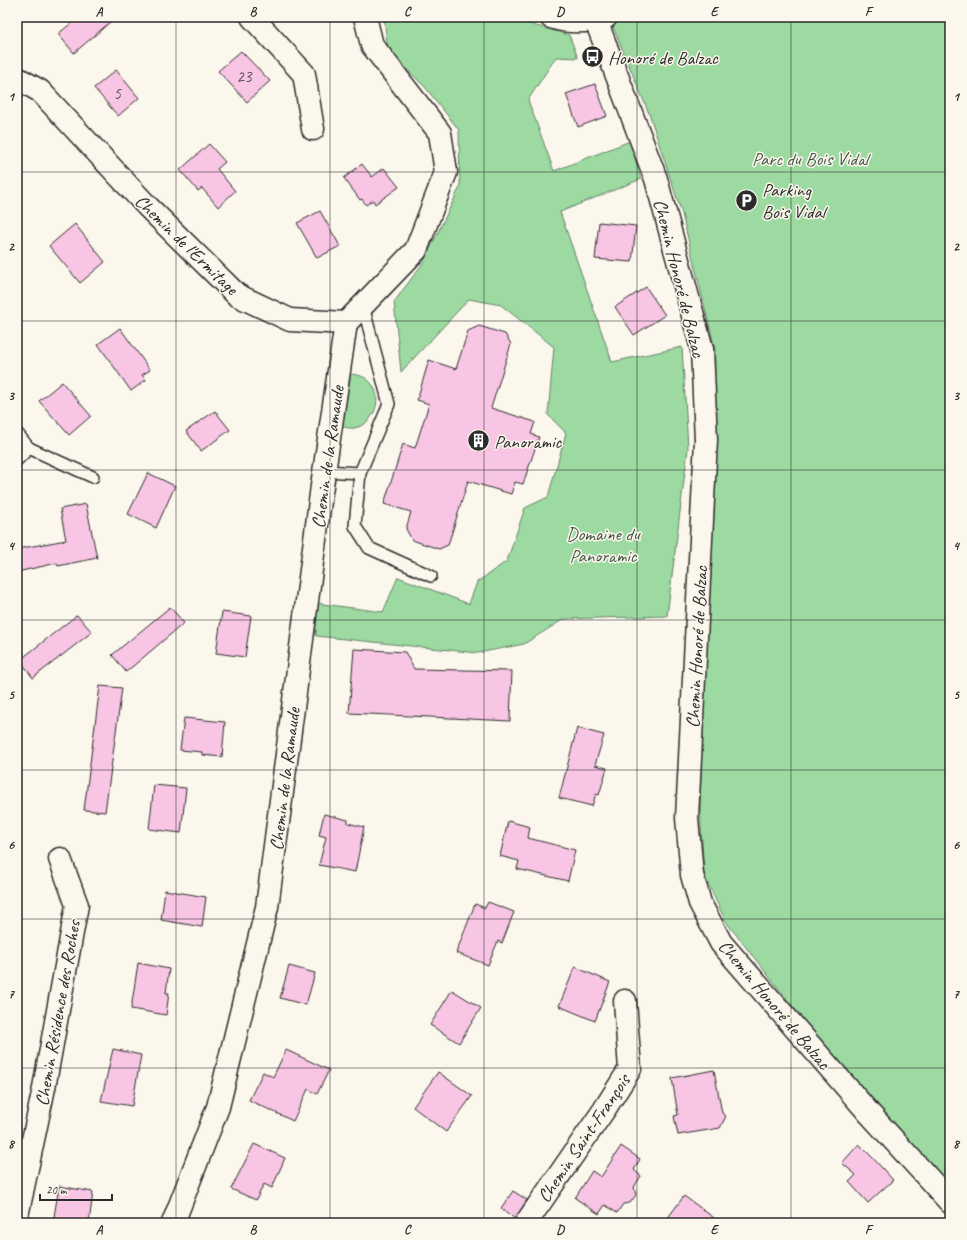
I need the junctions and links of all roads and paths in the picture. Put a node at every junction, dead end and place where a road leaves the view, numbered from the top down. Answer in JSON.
{"nodes":[{"id":1,"x":252,"y":17,"type":"edge"},
{"id":2,"x":365,"y":17,"type":"edge"},
{"id":3,"x":562,"y":18,"type":"edge"},
{"id":4,"x":598,"y":18,"type":"edge"},
{"id":5,"x":17,"y":78,"type":"edge"},
{"id":6,"x":313,"y":129,"type":"dead end"},
{"id":7,"x":363,"y":306,"type":"junction"},
{"id":8,"x":346,"y":323,"type":"junction"},
{"id":9,"x":17,"y":433,"type":"edge"},
{"id":10,"x":29,"y":448,"type":"junction"},
{"id":11,"x":17,"y":460,"type":"edge"},
{"id":12,"x":324,"y":471,"type":"junction"},
{"id":13,"x":360,"y":472,"type":"junction"},
{"id":14,"x":93,"y":477,"type":"dead end"},
{"id":15,"x":431,"y":576,"type":"dead end"},
{"id":16,"x":60,"y":859,"type":"dead end"},
{"id":17,"x":625,"y":1001,"type":"dead end"},
{"id":18,"x":950,"y":1202,"type":"edge"},
{"id":19,"x":17,"y":1216,"type":"edge"},
{"id":20,"x":173,"y":1223,"type":"edge"},
{"id":21,"x":526,"y":1223,"type":"edge"}],
"edges":[{"from":1,"to":6,"type":"street"},
{"from":2,"to":7,"type":"street"},
{"from":3,"to":4,"type":"street"},
{"from":4,"to":18,"type":"street","name":"Chemin Honoré de Balzac"},
{"from":5,"to":8,"type":"street","name":"Chemin de l'Ermitage"},
{"from":7,"to":8,"type":"street"},
{"from":7,"to":13,"type":"lane"},
{"from":8,"to":12,"type":"street","name":"Chemin de la Ramaude"},
{"from":9,"to":10,"type":"lane"},
{"from":10,"to":11,"type":"lane"},
{"from":10,"to":14,"type":"lane"},
{"from":12,"to":13,"type":"lane"},
{"from":12,"to":20,"type":"street","name":"Chemin de la Ramaude"},
{"from":13,"to":15,"type":"lane"},
{"from":16,"to":19,"type":"street","name":"Chemin Résidence des Roches"},
{"from":17,"to":21,"type":"street","name":"Chemin Saint-François"}]}
